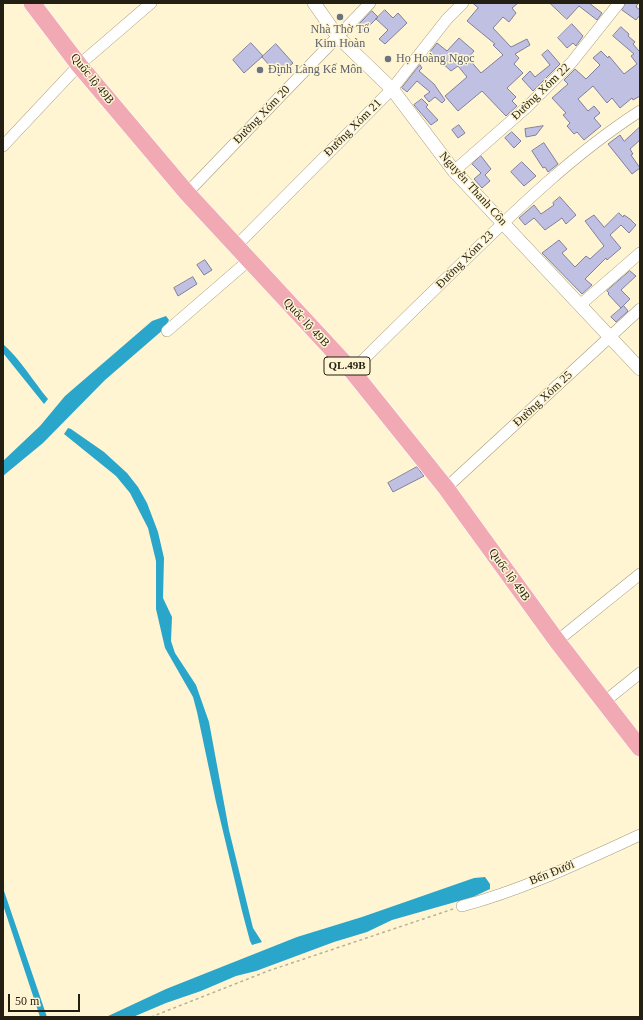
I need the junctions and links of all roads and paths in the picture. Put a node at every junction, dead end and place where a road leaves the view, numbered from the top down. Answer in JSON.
{"nodes":[{"id":1,"x":32,"y":3,"type":"edge"},
{"id":2,"x":151,"y":3,"type":"edge"},
{"id":3,"x":314,"y":3,"type":"edge"},
{"id":4,"x":370,"y":3,"type":"edge"},
{"id":5,"x":463,"y":3,"type":"edge"},
{"id":6,"x":619,"y":3,"type":"edge"},
{"id":7,"x":338,"y":37,"type":"junction"},
{"id":8,"x":79,"y":65,"type":"junction"},
{"id":9,"x":392,"y":90,"type":"junction"},
{"id":10,"x":640,"y":112,"type":"edge"},
{"id":11,"x":3,"y":146,"type":"edge"},
{"id":12,"x":454,"y":171,"type":"junction"},
{"id":13,"x":187,"y":193,"type":"junction"},
{"id":14,"x":503,"y":223,"type":"junction"},
{"id":15,"x":235,"y":246,"type":"junction"},
{"id":16,"x":640,"y":252,"type":"edge"},
{"id":17,"x":248,"y":261,"type":"junction"},
{"id":18,"x":580,"y":305,"type":"junction"},
{"id":19,"x":640,"y":309,"type":"edge"},
{"id":20,"x":168,"y":331,"type":"dead end"},
{"id":21,"x":610,"y":337,"type":"junction"},
{"id":22,"x":640,"y":370,"type":"edge"},
{"id":23,"x":352,"y":371,"type":"junction"},
{"id":24,"x":446,"y":488,"type":"junction"},
{"id":25,"x":640,"y":574,"type":"edge"},
{"id":26,"x":557,"y":641,"type":"junction"},
{"id":27,"x":640,"y":673,"type":"edge"},
{"id":28,"x":604,"y":702,"type":"junction"},
{"id":29,"x":640,"y":748,"type":"edge"},
{"id":30,"x":640,"y":835,"type":"edge"},
{"id":31,"x":462,"y":906,"type":"joint"},
{"id":32,"x":152,"y":1017,"type":"edge"}],
"edges":[{"from":1,"to":8,"type":"main road","name":"Quốc lộ 49B","number":"QL.49B"},
{"from":2,"to":8,"type":"street"},
{"from":3,"to":7,"type":"street","name":"Nguyễn Thanh Côn"},
{"from":4,"to":7,"type":"street","name":"Đường Xóm 20"},
{"from":5,"to":9,"type":"street","name":"Đường Xóm 21"},
{"from":6,"to":12,"type":"street","name":"Đường Xóm 22"},
{"from":7,"to":9,"type":"street","name":"Nguyễn Thanh Côn"},
{"from":7,"to":13,"type":"street","name":"Đường Xóm 20"},
{"from":8,"to":11,"type":"street"},
{"from":8,"to":13,"type":"main road","name":"Quốc lộ 49B","number":"QL.49B"},
{"from":9,"to":12,"type":"street","name":"Nguyễn Thanh Côn"},
{"from":9,"to":15,"type":"street","name":"Đường Xóm 21"},
{"from":10,"to":14,"type":"street","name":"Đường Xóm 23"},
{"from":12,"to":14,"type":"street","name":"Nguyễn Thanh Côn"},
{"from":13,"to":15,"type":"main road","name":"Quốc lộ 49B","number":"QL.49B"},
{"from":14,"to":18,"type":"street","name":"Nguyễn Thanh Côn"},
{"from":14,"to":23,"type":"street","name":"Đường Xóm 23"},
{"from":15,"to":17,"type":"main road","name":"Quốc lộ 49B","number":"QL.49B"},
{"from":16,"to":18,"type":"street"},
{"from":17,"to":20,"type":"street"},
{"from":17,"to":23,"type":"main road","name":"Quốc lộ 49B","number":"QL.49B"},
{"from":18,"to":21,"type":"street","name":"Nguyễn Thanh Côn"},
{"from":19,"to":21,"type":"street","name":"Đường Xóm 25"},
{"from":21,"to":22,"type":"street","name":"Nguyễn Thanh Côn"},
{"from":21,"to":24,"type":"street","name":"Đường Xóm 25"},
{"from":23,"to":24,"type":"main road","name":"Quốc lộ 49B","number":"QL.49B"},
{"from":24,"to":26,"type":"main road","name":"Quốc lộ 49B","number":"QL.49B"},
{"from":25,"to":26,"type":"street"},
{"from":26,"to":28,"type":"main road","name":"Quốc lộ 49B","number":"QL.49B"},
{"from":27,"to":28,"type":"street"},
{"from":28,"to":29,"type":"main road","name":"Quốc lộ 49B","number":"QL.49B"},
{"from":30,"to":31,"type":"street","name":"Bến Đưới"},
{"from":31,"to":32,"type":"path"}]}
